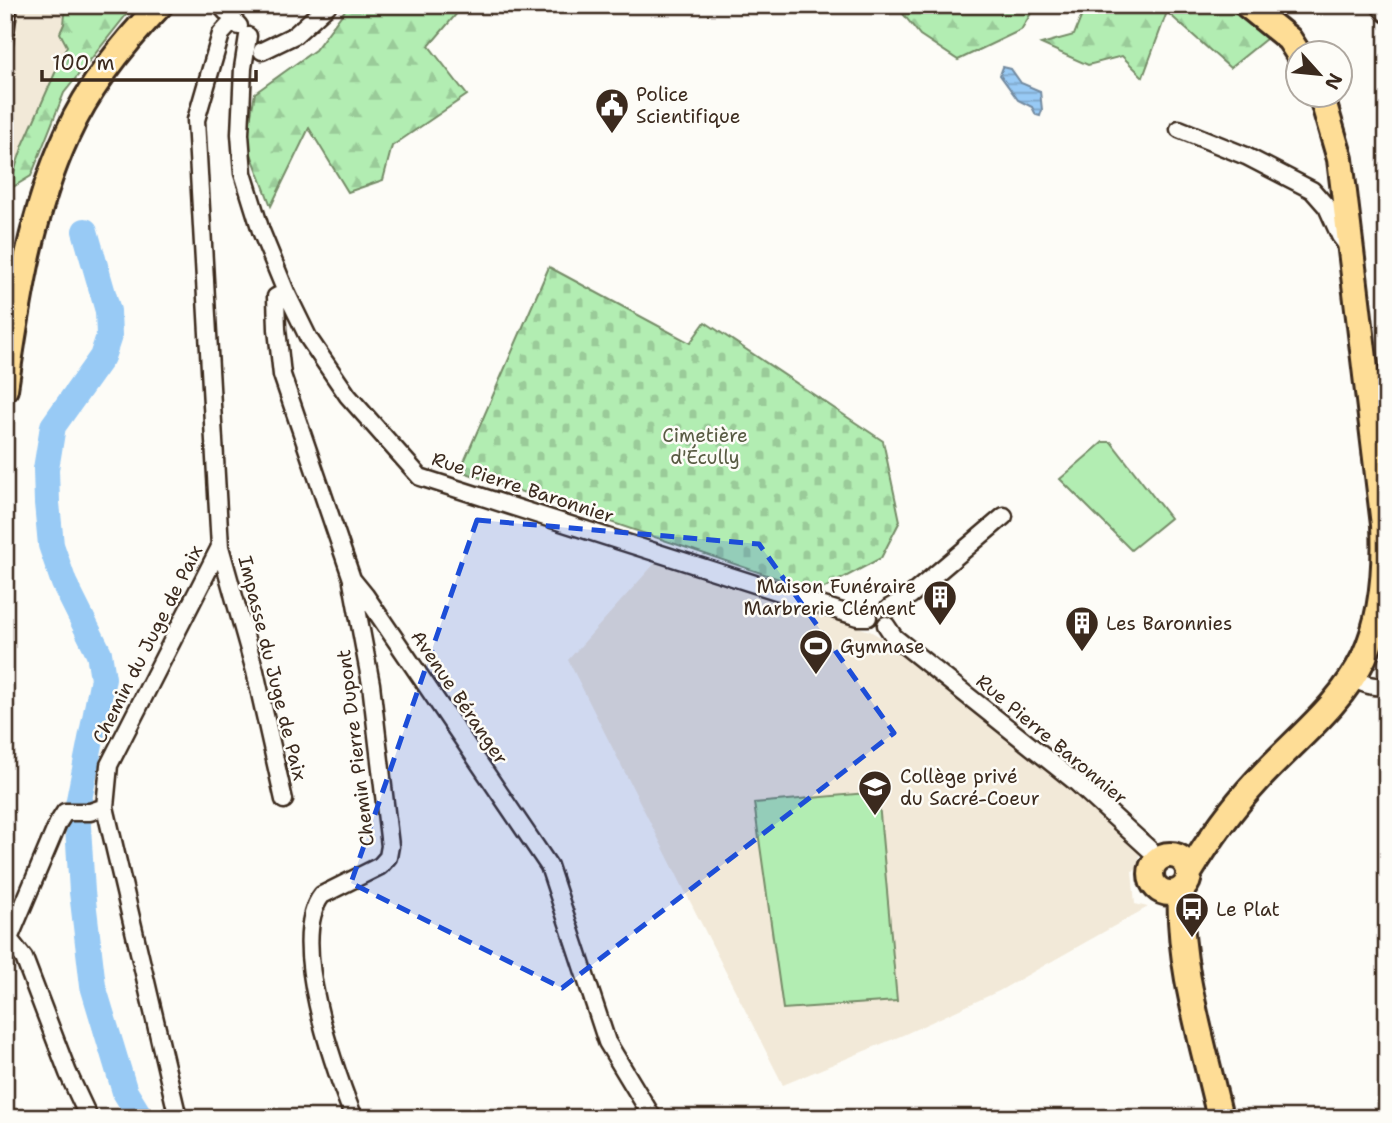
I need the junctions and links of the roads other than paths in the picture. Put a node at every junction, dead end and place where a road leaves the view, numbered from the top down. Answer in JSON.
{"nodes":[{"id":1,"x":160,"y":5,"type":"edge"},
{"id":2,"x":220,"y":5,"type":"edge"},
{"id":3,"x":328,"y":5,"type":"edge"},
{"id":4,"x":1247,"y":5,"type":"edge"},
{"id":5,"x":1382,"y":5,"type":"edge"},
{"id":6,"x":1387,"y":11,"type":"edge"},
{"id":7,"x":233,"y":21,"type":"junction"},
{"id":8,"x":248,"y":36,"type":"junction"},
{"id":9,"x":1288,"y":38,"type":"edge"},
{"id":10,"x":262,"y":51,"type":"junction"},
{"id":11,"x":242,"y":94,"type":"junction"},
{"id":12,"x":1325,"y":108,"type":"edge"},
{"id":13,"x":1179,"y":129,"type":"dead end"},
{"id":14,"x":1351,"y":250,"type":"junction"},
{"id":15,"x":286,"y":292,"type":"junction"},
{"id":16,"x":5,"y":389,"type":"edge"},
{"id":17,"x":1004,"y":516,"type":"dead end"},
{"id":18,"x":220,"y":547,"type":"junction"},
{"id":19,"x":352,"y":579,"type":"junction"},
{"id":20,"x":889,"y":608,"type":"junction"},
{"id":21,"x":868,"y":617,"type":"junction"},
{"id":22,"x":886,"y":625,"type":"junction"},
{"id":23,"x":1351,"y":678,"type":"junction"},
{"id":24,"x":1387,"y":685,"type":"edge"},
{"id":25,"x":284,"y":800,"type":"dead end"},
{"id":26,"x":97,"y":810,"type":"junction"},
{"id":27,"x":1173,"y":874,"type":"junction"},
{"id":28,"x":7,"y":939,"type":"edge"},
{"id":29,"x":89,"y":1118,"type":"edge"},
{"id":30,"x":178,"y":1118,"type":"edge"},
{"id":31,"x":355,"y":1118,"type":"edge"},
{"id":32,"x":653,"y":1118,"type":"edge"},
{"id":33,"x":1220,"y":1118,"type":"edge"}],
"edges":[{"from":1,"to":16,"type":"main road"},
{"from":2,"to":7,"type":"street"},
{"from":3,"to":10,"type":"street"},
{"from":4,"to":9,"type":"main road"},
{"from":5,"to":6,"type":"main road"},
{"from":7,"to":8,"type":"street"},
{"from":7,"to":18,"type":"street","name":"Chemin du Juge de Paix"},
{"from":8,"to":10,"type":"street"},
{"from":8,"to":11,"type":"street","name":"Rue Pierre Baronnier"},
{"from":10,"to":11,"type":"street","name":"Rue Pierre Baronnier"},
{"from":11,"to":15,"type":"street","name":"Rue Pierre Baronnier"},
{"from":12,"to":14,"type":"main road"},
{"from":13,"to":14,"type":"street"},
{"from":14,"to":23,"type":"main road"},
{"from":15,"to":19,"type":"street","name":"Avenue Béranger"},
{"from":15,"to":21,"type":"street","name":"Rue Pierre Baronnier"},
{"from":17,"to":20,"type":"street"},
{"from":18,"to":25,"type":"street","name":"Impasse du Juge de Paix"},
{"from":18,"to":26,"type":"street","name":"Chemin du Juge de Paix"},
{"from":19,"to":31,"type":"street","name":"Chemin Pierre Dupont"},
{"from":19,"to":32,"type":"street","name":"Avenue Béranger"},
{"from":20,"to":21,"type":"street"},
{"from":20,"to":22,"type":"street"},
{"from":21,"to":22,"type":"street"},
{"from":22,"to":27,"type":"street","name":"Rue Pierre Baronnier"},
{"from":23,"to":24,"type":"street"},
{"from":23,"to":27,"type":"main road"},
{"from":26,"to":28,"type":"street"},
{"from":26,"to":30,"type":"street","name":"Chemin du Juge de Paix"},
{"from":27,"to":33,"type":"main road"},
{"from":28,"to":29,"type":"street"}]}
